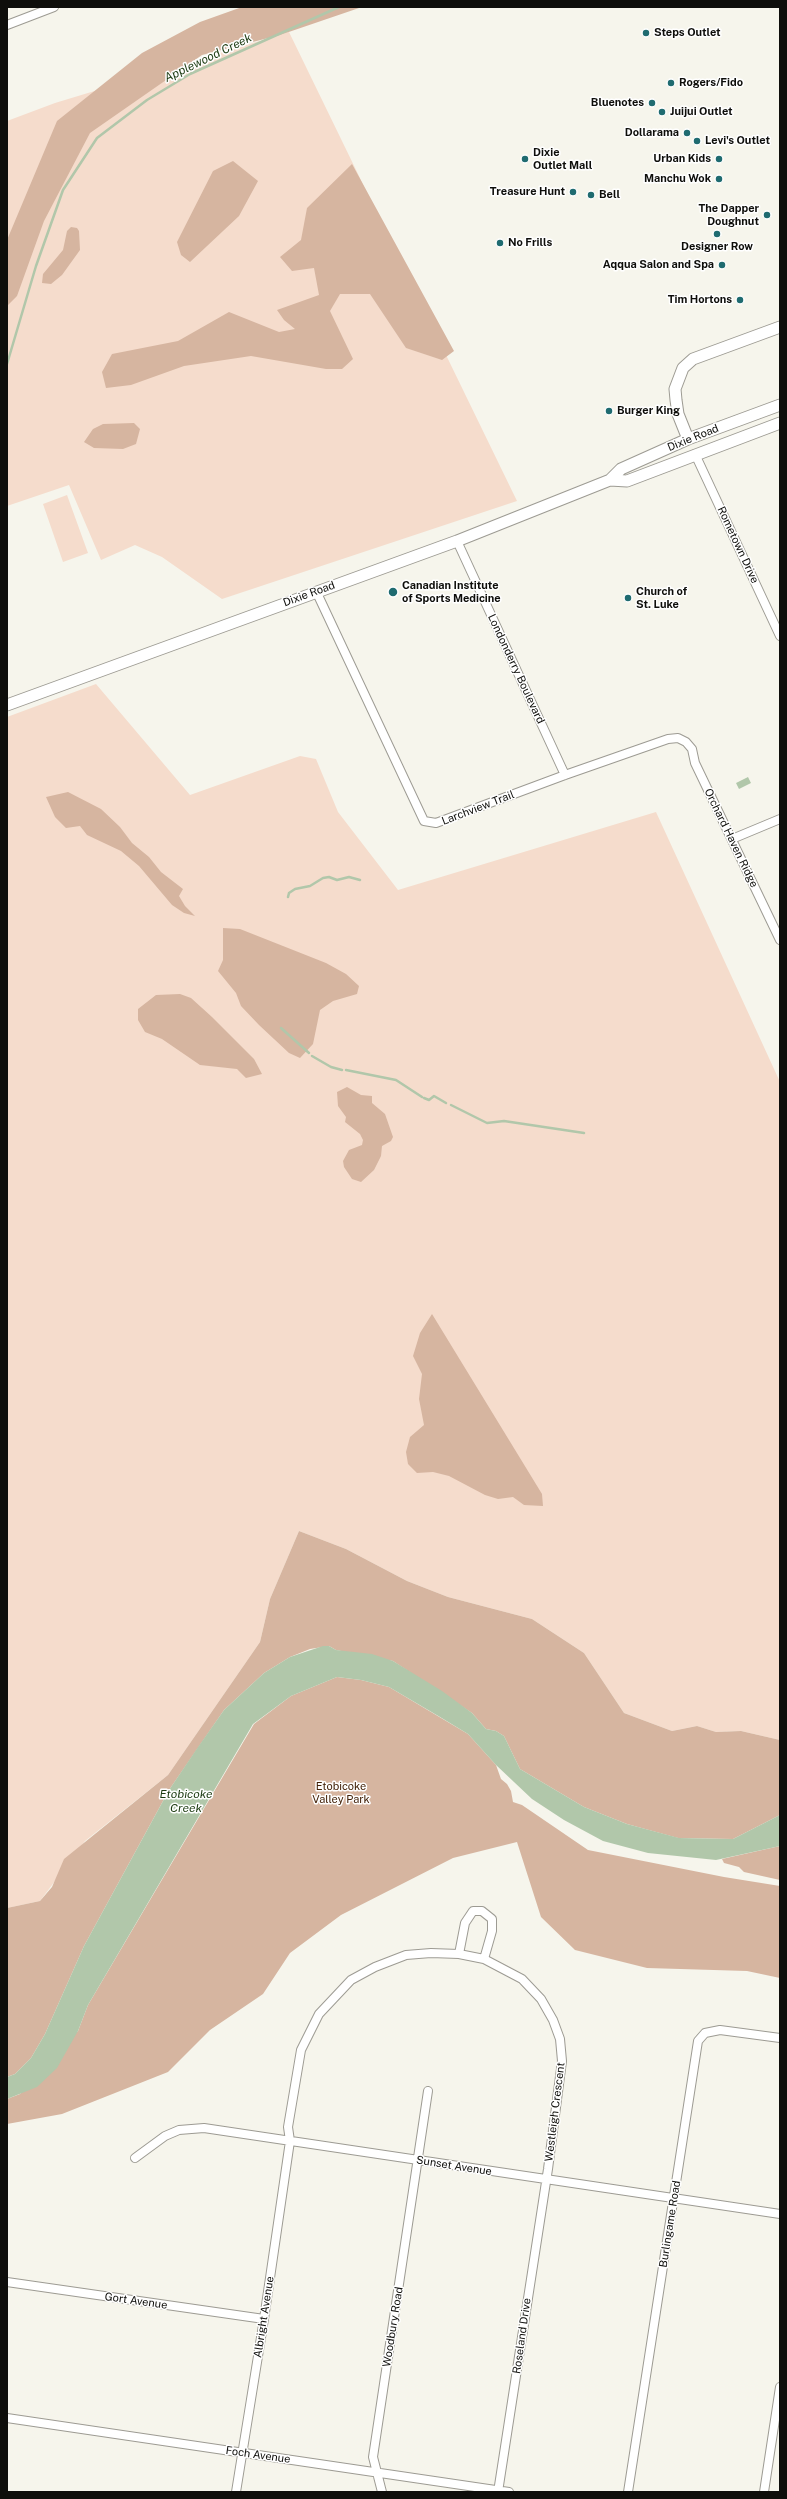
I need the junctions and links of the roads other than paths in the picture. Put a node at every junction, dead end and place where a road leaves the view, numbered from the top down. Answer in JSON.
{"nodes":[{"id":1,"x":54,"y":7,"type":"edge"},
{"id":2,"x":7,"y":25,"type":"edge"},
{"id":3,"x":780,"y":327,"type":"edge"},
{"id":4,"x":780,"y":405,"type":"edge"},
{"id":5,"x":780,"y":423,"type":"edge"},
{"id":6,"x":688,"y":439,"type":"junction"},
{"id":7,"x":695,"y":454,"type":"junction"},
{"id":8,"x":610,"y":480,"type":"junction"},
{"id":9,"x":457,"y":541,"type":"junction"},
{"id":10,"x":316,"y":591,"type":"junction"},
{"id":11,"x":780,"y":636,"type":"edge"},
{"id":12,"x":7,"y":704,"type":"edge"},
{"id":13,"x":681,"y":739,"type":"joint"},
{"id":14,"x":565,"y":775,"type":"junction"},
{"id":15,"x":780,"y":819,"type":"edge"},
{"id":16,"x":732,"y":839,"type":"junction"},
{"id":17,"x":780,"y":940,"type":"edge"},
{"id":18,"x":459,"y":1954,"type":"junction"},
{"id":19,"x":484,"y":1959,"type":"junction"},
{"id":20,"x":780,"y":2038,"type":"edge"},
{"id":21,"x":428,"y":2091,"type":"dead end"},
{"id":22,"x":290,"y":2141,"type":"junction"},
{"id":23,"x":135,"y":2158,"type":"dead end"},
{"id":24,"x":419,"y":2161,"type":"junction"},
{"id":25,"x":546,"y":2180,"type":"junction"},
{"id":26,"x":674,"y":2198,"type":"junction"},
{"id":27,"x":780,"y":2214,"type":"edge"},
{"id":28,"x":7,"y":2282,"type":"edge"},
{"id":29,"x":264,"y":2319,"type":"junction"},
{"id":30,"x":780,"y":2387,"type":"edge"},
{"id":31,"x":7,"y":2418,"type":"edge"},
{"id":32,"x":242,"y":2453,"type":"junction"},
{"id":33,"x":378,"y":2472,"type":"junction"},
{"id":34,"x":499,"y":2491,"type":"edge"},
{"id":35,"x":236,"y":2492,"type":"edge"},
{"id":36,"x":382,"y":2492,"type":"edge"},
{"id":37,"x":508,"y":2492,"type":"edge"},
{"id":38,"x":628,"y":2492,"type":"edge"},
{"id":39,"x":764,"y":2492,"type":"edge"}],
"edges":[{"from":1,"to":2,"type":"street"},
{"from":3,"to":6,"type":"main road"},
{"from":4,"to":6,"type":"main road","name":"Dixie Road"},
{"from":5,"to":7,"type":"main road","name":"Dixie Road"},
{"from":6,"to":8,"type":"main road","name":"Dixie Road"},
{"from":7,"to":8,"type":"main road","name":"Dixie Road"},
{"from":7,"to":11,"type":"street","name":"Rometown Drive"},
{"from":8,"to":9,"type":"main road","name":"Dixie Road"},
{"from":9,"to":10,"type":"main road","name":"Dixie Road"},
{"from":9,"to":14,"type":"street","name":"Londonderry Boulevard"},
{"from":10,"to":12,"type":"main road","name":"Dixie Road"},
{"from":10,"to":14,"type":"street","name":"Larchview Trail"},
{"from":13,"to":14,"type":"street","name":"Larchview Trail"},
{"from":13,"to":16,"type":"street","name":"Orchard Haven Ridge"},
{"from":15,"to":16,"type":"street"},
{"from":16,"to":17,"type":"street","name":"Orchard Haven Ridge"},
{"from":18,"to":19,"type":"street","name":"Westleigh Crescent"},
{"from":18,"to":19,"type":"street"},
{"from":18,"to":22,"type":"street","name":"Westleigh Crescent"},
{"from":19,"to":25,"type":"street","name":"Westleigh Crescent"},
{"from":20,"to":26,"type":"street","name":"Burlingame Road"},
{"from":21,"to":24,"type":"street","name":"Woodbury Road"},
{"from":22,"to":23,"type":"street","name":"Sunset Avenue"},
{"from":22,"to":24,"type":"street","name":"Sunset Avenue"},
{"from":22,"to":29,"type":"street","name":"Albright Avenue"},
{"from":24,"to":25,"type":"street","name":"Sunset Avenue"},
{"from":24,"to":33,"type":"street","name":"Woodbury Road"},
{"from":25,"to":26,"type":"street","name":"Sunset Avenue"},
{"from":25,"to":34,"type":"street","name":"Roseland Drive"},
{"from":26,"to":27,"type":"street","name":"Sunset Avenue"},
{"from":26,"to":38,"type":"street","name":"Burlingame Road"},
{"from":28,"to":29,"type":"street","name":"Gort Avenue"},
{"from":29,"to":32,"type":"street","name":"Albright Avenue"},
{"from":30,"to":39,"type":"street"},
{"from":31,"to":32,"type":"street","name":"Foch Avenue"},
{"from":32,"to":33,"type":"street","name":"Foch Avenue"},
{"from":32,"to":35,"type":"street","name":"Albright Avenue"},
{"from":33,"to":34,"type":"street","name":"Foch Avenue"},
{"from":33,"to":36,"type":"street","name":"Woodbury Road"},
{"from":34,"to":37,"type":"street","name":"Foch Avenue"}]}
